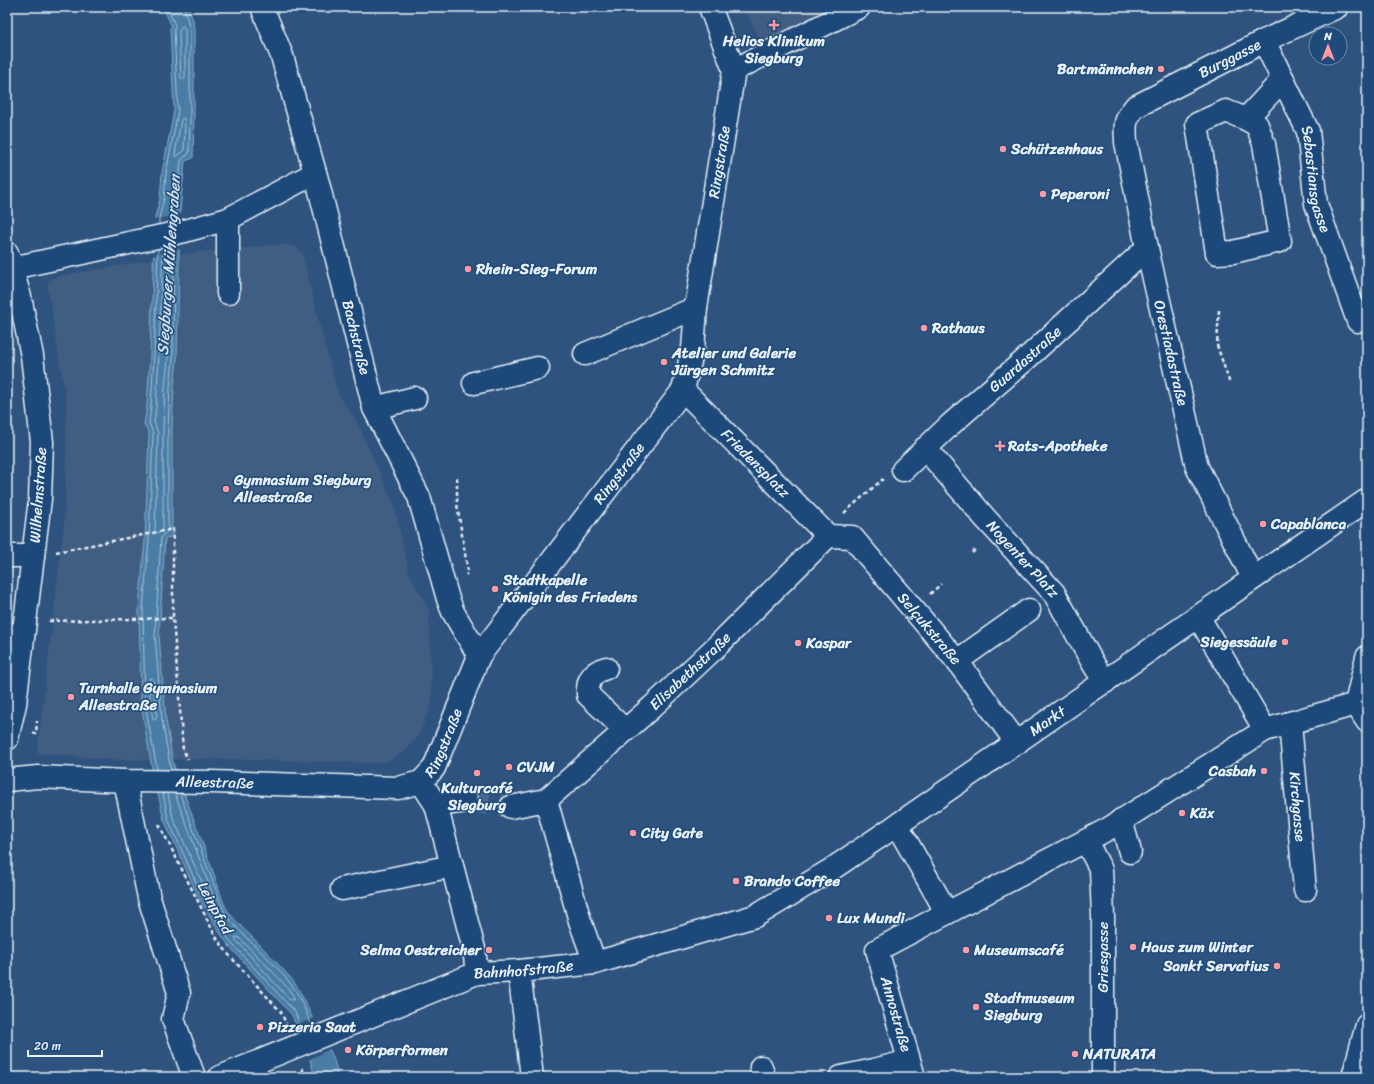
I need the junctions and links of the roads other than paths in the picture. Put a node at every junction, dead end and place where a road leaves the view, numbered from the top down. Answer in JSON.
{"nodes":[{"id":1,"x":262,"y":7,"type":"edge"},
{"id":2,"x":710,"y":7,"type":"edge"},
{"id":3,"x":859,"y":7,"type":"edge"},
{"id":4,"x":1336,"y":7,"type":"edge"},
{"id":5,"x":1264,"y":41,"type":"junction"},
{"id":6,"x":734,"y":70,"type":"junction"},
{"id":7,"x":1286,"y":85,"type":"junction"},
{"id":8,"x":1127,"y":116,"type":"joint"},
{"id":9,"x":1251,"y":122,"type":"junction"},
{"id":10,"x":315,"y":173,"type":"junction"},
{"id":11,"x":228,"y":219,"type":"junction"},
{"id":12,"x":1147,"y":248,"type":"junction"},
{"id":13,"x":10,"y":260,"type":"edge"},
{"id":14,"x":228,"y":293,"type":"dead end"},
{"id":15,"x":696,"y":308,"type":"junction"},
{"id":16,"x":1358,"y":321,"type":"dead end"},
{"id":17,"x":585,"y":354,"type":"dead end"},
{"id":18,"x":538,"y":368,"type":"dead end"},
{"id":19,"x":474,"y":383,"type":"dead end"},
{"id":20,"x":683,"y":390,"type":"junction"},
{"id":21,"x":415,"y":398,"type":"dead end"},
{"id":22,"x":374,"y":408,"type":"junction"},
{"id":23,"x":925,"y":448,"type":"junction"},
{"id":24,"x":903,"y":470,"type":"road end"},
{"id":25,"x":1367,"y":500,"type":"edge"},
{"id":26,"x":826,"y":534,"type":"junction"},
{"id":27,"x":7,"y":556,"type":"edge"},
{"id":28,"x":34,"y":556,"type":"junction"},
{"id":29,"x":1253,"y":578,"type":"junction"},
{"id":30,"x":1029,"y":610,"type":"dead end"},
{"id":31,"x":1198,"y":616,"type":"junction"},
{"id":32,"x":18,"y":630,"type":"edge"},
{"id":33,"x":479,"y":656,"type":"junction"},
{"id":34,"x":1367,"y":657,"type":"edge"},
{"id":35,"x":958,"y":661,"type":"junction"},
{"id":36,"x":606,"y":668,"type":"dead end"},
{"id":37,"x":1105,"y":682,"type":"junction"},
{"id":38,"x":1362,"y":712,"type":"edge"},
{"id":39,"x":1290,"y":722,"type":"junction"},
{"id":40,"x":625,"y":730,"type":"junction"},
{"id":41,"x":1265,"y":730,"type":"junction"},
{"id":42,"x":7,"y":740,"type":"edge"},
{"id":43,"x":1017,"y":743,"type":"junction"},
{"id":44,"x":7,"y":780,"type":"edge"},
{"id":45,"x":125,"y":781,"type":"junction"},
{"id":46,"x":421,"y":782,"type":"junction"},
{"id":47,"x":546,"y":800,"type":"junction"},
{"id":48,"x":467,"y":801,"type":"tunnel mouth"},
{"id":49,"x":436,"y":804,"type":"junction"},
{"id":50,"x":511,"y":807,"type":"tunnel mouth"},
{"id":51,"x":1121,"y":820,"type":"junction"},
{"id":52,"x":897,"y":825,"type":"junction"},
{"id":53,"x":1086,"y":841,"type":"junction"},
{"id":54,"x":1130,"y":852,"type":"dead end"},
{"id":55,"x":452,"y":866,"type":"junction"},
{"id":56,"x":829,"y":871,"type":"joint"},
{"id":57,"x":342,"y":889,"type":"dead end"},
{"id":58,"x":1305,"y":890,"type":"dead end"},
{"id":59,"x":947,"y":913,"type":"junction"},
{"id":60,"x":595,"y":963,"type":"junction"},
{"id":61,"x":519,"y":971,"type":"junction"},
{"id":62,"x":477,"y":973,"type":"junction"},
{"id":63,"x":1367,"y":1025,"type":"edge"},
{"id":64,"x":912,"y":1069,"type":"edge"},
{"id":65,"x":194,"y":1077,"type":"edge"},
{"id":66,"x":220,"y":1077,"type":"edge"},
{"id":67,"x":532,"y":1077,"type":"edge"},
{"id":68,"x":841,"y":1077,"type":"edge"},
{"id":69,"x":1103,"y":1077,"type":"edge"},
{"id":70,"x":1353,"y":1077,"type":"edge"}],
"edges":[{"from":1,"to":10,"type":"street","name":"Bachstraße"},
{"from":2,"to":6,"type":"street"},
{"from":3,"to":6,"type":"street"},
{"from":4,"to":5,"type":"street","name":"Burggasse"},
{"from":5,"to":7,"type":"street","name":"Sebastiansgasse"},
{"from":5,"to":8,"type":"street","name":"Burggasse"},
{"from":6,"to":15,"type":"street","name":"Ringstraße"},
{"from":7,"to":9,"type":"street"},
{"from":7,"to":16,"type":"street","name":"Sebastiansgasse"},
{"from":8,"to":12,"type":"street","name":"Orestiadastraße"},
{"from":9,"to":9,"type":"street"},
{"from":10,"to":11,"type":"street"},
{"from":10,"to":22,"type":"street","name":"Bachstraße"},
{"from":11,"to":13,"type":"street"},
{"from":11,"to":14,"type":"street"},
{"from":12,"to":23,"type":"street","name":"Guardastraße"},
{"from":12,"to":29,"type":"street","name":"Orestiadastraße"},
{"from":13,"to":28,"type":"street","name":"Wilhelmstraße"},
{"from":15,"to":17,"type":"street"},
{"from":15,"to":20,"type":"street","name":"Ringstraße"},
{"from":18,"to":19,"type":"street"},
{"from":20,"to":26,"type":"street","name":"Friedensplatz"},
{"from":20,"to":33,"type":"street","name":"Ringstraße"},
{"from":21,"to":22,"type":"street"},
{"from":22,"to":33,"type":"street","name":"Bachstraße"},
{"from":23,"to":24,"type":"street","name":"Guardastraße"},
{"from":23,"to":37,"type":"street","name":"Nogenter Platz"},
{"from":25,"to":29,"type":"street","name":"Markt"},
{"from":26,"to":35,"type":"street","name":"Selçukstraße"},
{"from":26,"to":40,"type":"street","name":"Elisabethstraße"},
{"from":27,"to":28,"type":"street"},
{"from":28,"to":32,"type":"street","name":"Wilhelmstraße"},
{"from":29,"to":31,"type":"street","name":"Markt"},
{"from":30,"to":35,"type":"street"},
{"from":31,"to":37,"type":"street","name":"Markt"},
{"from":31,"to":41,"type":"street"},
{"from":32,"to":42,"type":"street","name":"Wilhelmstraße"},
{"from":33,"to":46,"type":"street","name":"Ringstraße"},
{"from":34,"to":38,"type":"street"},
{"from":35,"to":43,"type":"street","name":"Selçukstraße"},
{"from":36,"to":40,"type":"street"},
{"from":37,"to":43,"type":"street","name":"Markt"},
{"from":38,"to":39,"type":"street"},
{"from":39,"to":41,"type":"street"},
{"from":39,"to":58,"type":"street","name":"Kirchgasse"},
{"from":40,"to":47,"type":"street","name":"Elisabethstraße"},
{"from":41,"to":51,"type":"street"},
{"from":43,"to":52,"type":"street","name":"Markt"},
{"from":44,"to":45,"type":"street","name":"Alleestraße"},
{"from":45,"to":46,"type":"street","name":"Alleestraße"},
{"from":45,"to":65,"type":"street"},
{"from":46,"to":49,"type":"street","name":"Ringstraße"},
{"from":47,"to":50,"type":"street"},
{"from":47,"to":60,"type":"street"},
{"from":48,"to":49,"type":"street"},
{"from":49,"to":55,"type":"street","name":"Ringstraße"},
{"from":51,"to":53,"type":"street"},
{"from":51,"to":54,"type":"street"},
{"from":52,"to":56,"type":"street","name":"Markt"},
{"from":52,"to":59,"type":"street"},
{"from":53,"to":59,"type":"street"},
{"from":53,"to":69,"type":"street","name":"Griesgasse"},
{"from":55,"to":57,"type":"street"},
{"from":55,"to":62,"type":"street","name":"Ringstraße"},
{"from":56,"to":60,"type":"street","name":"Bahnhofstraße"},
{"from":59,"to":64,"type":"street","name":"Annostraße"},
{"from":60,"to":61,"type":"street","name":"Bahnhofstraße"},
{"from":61,"to":62,"type":"street","name":"Bahnhofstraße"},
{"from":61,"to":67,"type":"street"},
{"from":62,"to":66,"type":"street","name":"Bahnhofstraße"},
{"from":63,"to":70,"type":"street"},
{"from":64,"to":68,"type":"street"}]}
